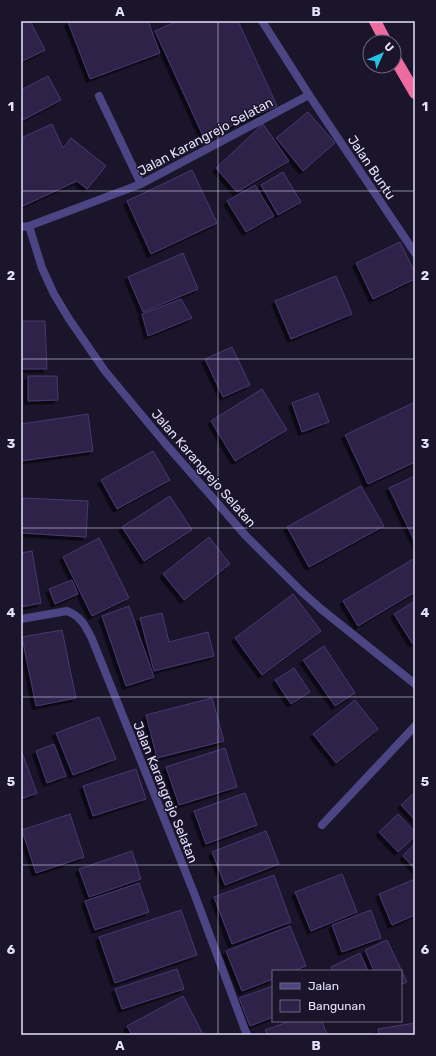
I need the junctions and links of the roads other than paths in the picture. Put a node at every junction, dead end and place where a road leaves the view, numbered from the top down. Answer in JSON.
{"nodes":[{"id":1,"x":262,"y":21,"type":"edge"},
{"id":2,"x":375,"y":21,"type":"edge"},
{"id":3,"x":382,"y":34,"type":"edge"},
{"id":4,"x":402,"y":71,"type":"edge"},
{"id":5,"x":415,"y":93,"type":"edge"},
{"id":6,"x":309,"y":95,"type":"junction"},
{"id":7,"x":99,"y":96,"type":"dead end"},
{"id":8,"x":141,"y":184,"type":"junction"},
{"id":9,"x":25,"y":226,"type":"edge"},
{"id":10,"x":415,"y":253,"type":"edge"},
{"id":11,"x":21,"y":619,"type":"edge"},
{"id":12,"x":415,"y":684,"type":"edge"},
{"id":13,"x":415,"y":726,"type":"edge"},
{"id":14,"x":322,"y":825,"type":"dead end"},
{"id":15,"x":247,"y":1035,"type":"edge"}],
"edges":[{"from":1,"to":6,"type":"street"},
{"from":2,"to":3,"type":"highway"},
{"from":4,"to":5,"type":"highway"},
{"from":6,"to":8,"type":"street","name":"Jalan Karangrejo Selatan"},
{"from":6,"to":10,"type":"street","name":"Jalan Buntu"},
{"from":7,"to":8,"type":"street"},
{"from":8,"to":9,"type":"street","name":"Jalan Karangrejo Selatan"},
{"from":9,"to":12,"type":"street","name":"Jalan Karangrejo Selatan"},
{"from":11,"to":15,"type":"street","name":"Jalan Karangrejo Selatan"},
{"from":13,"to":14,"type":"street"}]}
